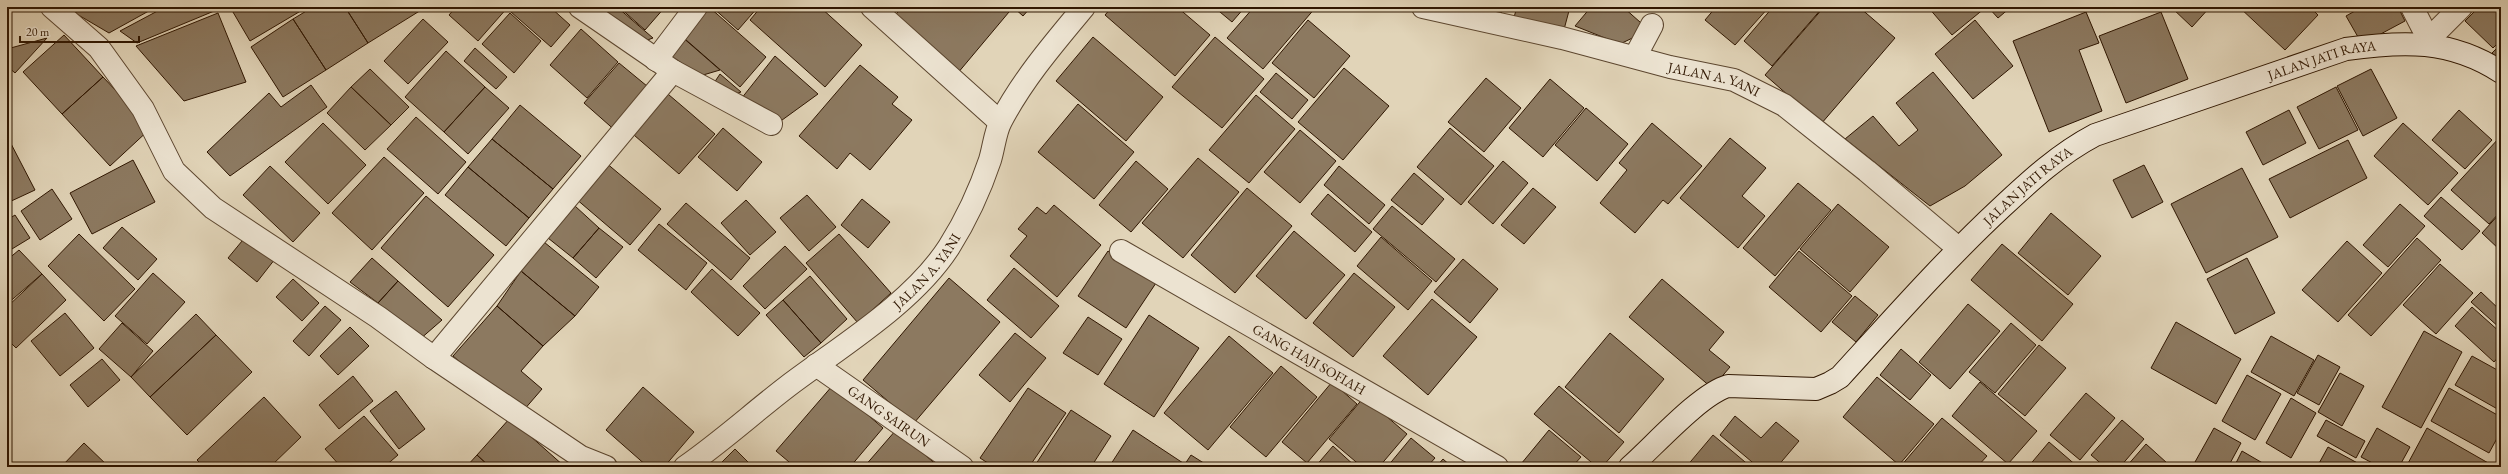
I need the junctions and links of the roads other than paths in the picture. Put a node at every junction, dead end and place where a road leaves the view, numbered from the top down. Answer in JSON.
{"nodes":[{"id":1,"x":52,"y":7,"type":"edge"},
{"id":2,"x":580,"y":7,"type":"edge"},
{"id":3,"x":696,"y":7,"type":"edge"},
{"id":4,"x":872,"y":7,"type":"edge"},
{"id":5,"x":1084,"y":7,"type":"edge"},
{"id":6,"x":1423,"y":7,"type":"edge"},
{"id":7,"x":2412,"y":7,"type":"edge"},
{"id":8,"x":2461,"y":7,"type":"edge"},
{"id":9,"x":1652,"y":25,"type":"dead end"},
{"id":10,"x":2429,"y":42,"type":"junction"},
{"id":11,"x":1635,"y":57,"type":"junction"},
{"id":12,"x":664,"y":66,"type":"junction"},
{"id":13,"x":2501,"y":72,"type":"edge"},
{"id":14,"x":1000,"y":122,"type":"junction"},
{"id":15,"x":772,"y":124,"type":"dead end"},
{"id":16,"x":1958,"y":248,"type":"junction"},
{"id":17,"x":1121,"y":251,"type":"dead end"},
{"id":18,"x":434,"y":358,"type":"junction"},
{"id":19,"x":816,"y":364,"type":"junction"},
{"id":20,"x":577,"y":462,"type":"edge"},
{"id":21,"x":606,"y":467,"type":"edge"},
{"id":22,"x":686,"y":467,"type":"edge"},
{"id":23,"x":962,"y":467,"type":"edge"},
{"id":24,"x":1497,"y":467,"type":"edge"},
{"id":25,"x":1630,"y":467,"type":"edge"}],
"edges":[{"from":1,"to":18,"type":"street"},
{"from":2,"to":12,"type":"street"},
{"from":3,"to":12,"type":"street"},
{"from":4,"to":14,"type":"street"},
{"from":5,"to":14,"type":"street","name":"JALAN A. YANI"},
{"from":6,"to":11,"type":"street","name":"JALAN A. YANI"},
{"from":7,"to":10,"type":"street"},
{"from":8,"to":10,"type":"street"},
{"from":9,"to":11,"type":"street"},
{"from":10,"to":13,"type":"street","name":"JALAN JATI RAYA"},
{"from":10,"to":16,"type":"street","name":"JALAN JATI RAYA"},
{"from":11,"to":16,"type":"street","name":"JALAN A. YANI"},
{"from":12,"to":15,"type":"street"},
{"from":12,"to":18,"type":"street"},
{"from":14,"to":19,"type":"street","name":"JALAN A. YANI"},
{"from":16,"to":25,"type":"street","name":"JALAN JATI RAYA"},
{"from":17,"to":24,"type":"street","name":"GANG HAJI SOFIAH"},
{"from":18,"to":20,"type":"street"},
{"from":19,"to":22,"type":"street","name":"JALAN A. YANI"},
{"from":19,"to":23,"type":"street","name":"GANG SAIRUN"},
{"from":20,"to":21,"type":"street"}]}
